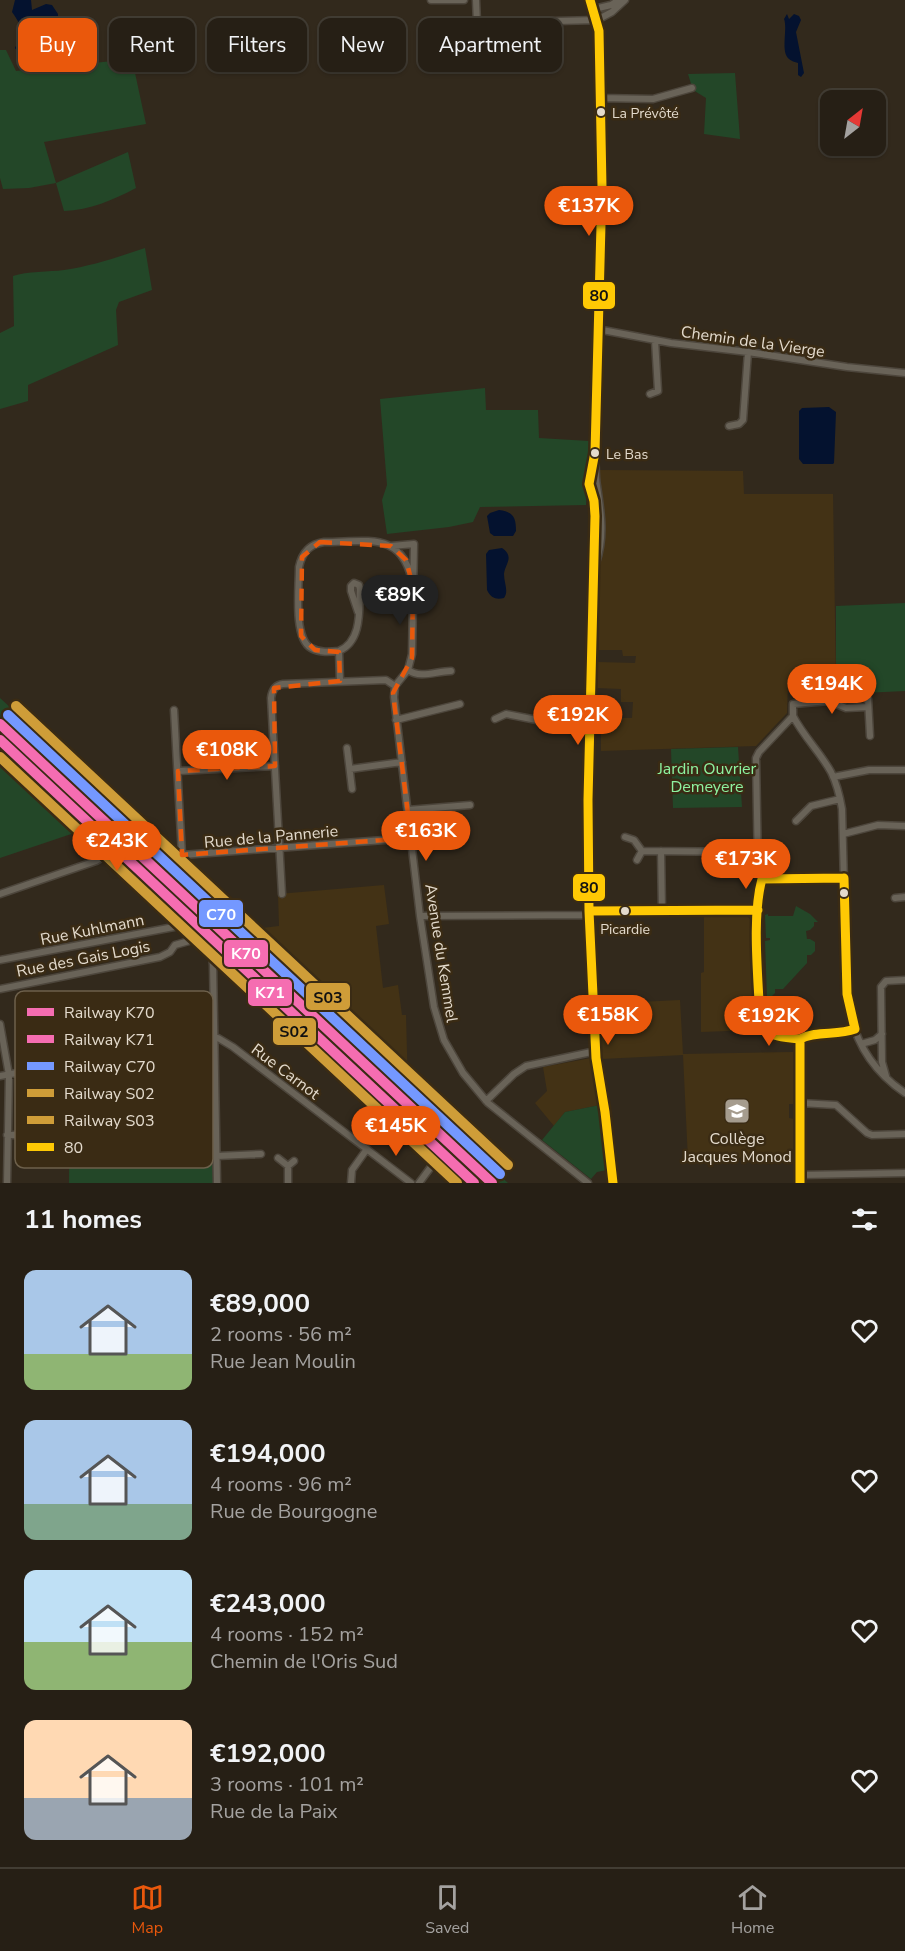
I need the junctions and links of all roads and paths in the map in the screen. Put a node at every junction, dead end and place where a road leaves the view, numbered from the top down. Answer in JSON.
{"nodes":[{"id":1,"x":431,"y":0,"type":"edge"},
{"id":2,"x":464,"y":0,"type":"edge"},
{"id":3,"x":477,"y":0,"type":"edge"},
{"id":4,"x":591,"y":0,"type":"edge"},
{"id":5,"x":619,"y":0,"type":"edge"},
{"id":6,"x":625,"y":0,"type":"edge"},
{"id":7,"x":594,"y":9,"type":"junction"},
{"id":8,"x":597,"y":20,"type":"junction"},
{"id":9,"x":692,"y":88,"type":"dead end"},
{"id":10,"x":600,"y":98,"type":"junction"},
{"id":11,"x":597,"y":329,"type":"junction"},
{"id":12,"x":655,"y":340,"type":"junction"},
{"id":13,"x":748,"y":352,"type":"junction"},
{"id":14,"x":905,"y":373,"type":"edge"},
{"id":15,"x":650,"y":394,"type":"dead end"},
{"id":16,"x":729,"y":426,"type":"dead end"},
{"id":17,"x":414,"y":536,"type":"dead end"},
{"id":18,"x":414,"y":544,"type":"junction"},
{"id":19,"x":391,"y":546,"type":"junction"},
{"id":20,"x":413,"y":586,"type":"junction"},
{"id":21,"x":358,"y":612,"type":"dead end"},
{"id":22,"x":339,"y":651,"type":"junction"},
{"id":23,"x":408,"y":670,"type":"junction"},
{"id":24,"x":451,"y":671,"type":"dead end"},
{"id":25,"x":340,"y":681,"type":"junction"},
{"id":26,"x":395,"y":686,"type":"junction"},
{"id":27,"x":868,"y":699,"type":"dead end"},
{"id":28,"x":460,"y":704,"type":"dead end"},
{"id":29,"x":868,"y":706,"type":"junction"},
{"id":30,"x":174,"y":710,"type":"dead end"},
{"id":31,"x":793,"y":716,"type":"junction"},
{"id":32,"x":590,"y":718,"type":"junction"},
{"id":33,"x":495,"y":719,"type":"dead end"},
{"id":34,"x":396,"y":720,"type":"junction"},
{"id":35,"x":870,"y":736,"type":"dead end"},
{"id":36,"x":0,"y":746,"type":"edge"},
{"id":37,"x":347,"y":748,"type":"dead end"},
{"id":38,"x":402,"y":762,"type":"junction"},
{"id":39,"x":275,"y":766,"type":"junction"},
{"id":40,"x":350,"y":769,"type":"junction"},
{"id":41,"x":905,"y":770,"type":"edge"},
{"id":42,"x":178,"y":771,"type":"junction"},
{"id":43,"x":833,"y":777,"type":"junction"},
{"id":44,"x":352,"y":789,"type":"dead end"},
{"id":45,"x":840,"y":799,"type":"junction"},
{"id":46,"x":471,"y":805,"type":"dead end"},
{"id":47,"x":408,"y":810,"type":"junction"},
{"id":48,"x":796,"y":821,"type":"dead end"},
{"id":49,"x":905,"y":826,"type":"edge"},
{"id":50,"x":843,"y":834,"type":"junction"},
{"id":51,"x":626,"y":837,"type":"dead end"},
{"id":52,"x":411,"y":838,"type":"junction"},
{"id":53,"x":279,"y":849,"type":"junction"},
{"id":54,"x":111,"y":850,"type":"junction"},
{"id":55,"x":642,"y":851,"type":"junction"},
{"id":56,"x":661,"y":851,"type":"junction"},
{"id":57,"x":757,"y":852,"type":"junction"},
{"id":58,"x":182,"y":855,"type":"junction"},
{"id":59,"x":637,"y":860,"type":"dead end"},
{"id":60,"x":140,"y":876,"type":"junction"},
{"id":61,"x":844,"y":878,"type":"junction"},
{"id":62,"x":762,"y":879,"type":"junction"},
{"id":63,"x":0,"y":894,"type":"edge"},
{"id":64,"x":282,"y":894,"type":"dead end"},
{"id":65,"x":905,"y":897,"type":"edge"},
{"id":66,"x":895,"y":898,"type":"dead end"},
{"id":67,"x":758,"y":910,"type":"junction"},
{"id":68,"x":662,"y":911,"type":"junction"},
{"id":69,"x":589,"y":913,"type":"junction"},
{"id":70,"x":420,"y":915,"type":"junction"},
{"id":71,"x":188,"y":922,"type":"junction"},
{"id":72,"x":203,"y":937,"type":"junction"},
{"id":73,"x":0,"y":960,"type":"edge"},
{"id":74,"x":905,"y":980,"type":"edge"},
{"id":75,"x":0,"y":989,"type":"edge"},
{"id":76,"x":213,"y":991,"type":"edge"},
{"id":77,"x":213,"y":996,"type":"edge"},
{"id":78,"x":0,"y":1024,"type":"edge"},
{"id":79,"x":855,"y":1029,"type":"junction"},
{"id":80,"x":882,"y":1034,"type":"junction"},
{"id":81,"x":214,"y":1037,"type":"junction"},
{"id":82,"x":800,"y":1039,"type":"junction"},
{"id":83,"x":875,"y":1040,"type":"junction"},
{"id":84,"x":861,"y":1044,"type":"junction"},
{"id":85,"x":882,"y":1044,"type":"junction"},
{"id":86,"x":231,"y":1045,"type":"junction"},
{"id":87,"x":596,"y":1051,"type":"junction"},
{"id":88,"x":214,"y":1052,"type":"junction"},
{"id":89,"x":15,"y":1074,"type":"edge"},
{"id":90,"x":9,"y":1075,"type":"junction"},
{"id":91,"x":0,"y":1076,"type":"edge"},
{"id":92,"x":886,"y":1078,"type":"junction"},
{"id":93,"x":905,"y":1093,"type":"edge"},
{"id":94,"x":486,"y":1101,"type":"junction"},
{"id":95,"x":800,"y":1103,"type":"junction"},
{"id":96,"x":905,"y":1134,"type":"edge"},
{"id":97,"x":7,"y":1135,"type":"junction"},
{"id":98,"x":15,"y":1135,"type":"edge"},
{"id":99,"x":367,"y":1149,"type":"junction"},
{"id":100,"x":261,"y":1154,"type":"dead end"},
{"id":101,"x":218,"y":1156,"type":"junction"},
{"id":102,"x":439,"y":1156,"type":"dead end"},
{"id":103,"x":278,"y":1158,"type":"dead end"},
{"id":104,"x":905,"y":1173,"type":"edge"},
{"id":105,"x":800,"y":1175,"type":"junction"},
{"id":106,"x":7,"y":1183,"type":"edge"},
{"id":107,"x":217,"y":1183,"type":"edge"},
{"id":108,"x":288,"y":1183,"type":"edge"},
{"id":109,"x":351,"y":1183,"type":"edge"},
{"id":110,"x":411,"y":1183,"type":"edge"},
{"id":111,"x":419,"y":1183,"type":"edge"},
{"id":112,"x":588,"y":1183,"type":"edge"},
{"id":113,"x":613,"y":1183,"type":"edge"},
{"id":114,"x":800,"y":1183,"type":"edge"}],
"edges":[{"from":1,"to":2,"type":"street"},
{"from":3,"to":8,"type":"street"},
{"from":4,"to":7,"type":"street"},
{"from":5,"to":7,"type":"street"},
{"from":6,"to":8,"type":"street"},
{"from":7,"to":8,"type":"street"},
{"from":8,"to":10,"type":"street"},
{"from":9,"to":10,"type":"street"},
{"from":10,"to":11,"type":"street"},
{"from":11,"to":12,"type":"street","name":"Chemin de la Vierge"},
{"from":11,"to":32,"type":"street"},
{"from":12,"to":13,"type":"street","name":"Chemin de la Vierge"},
{"from":12,"to":15,"type":"street"},
{"from":13,"to":14,"type":"street","name":"Chemin de la Vierge"},
{"from":13,"to":16,"type":"street"},
{"from":17,"to":18,"type":"street"},
{"from":18,"to":19,"type":"street"},
{"from":18,"to":20,"type":"street"},
{"from":19,"to":20,"type":"street"},
{"from":19,"to":22,"type":"street"},
{"from":20,"to":23,"type":"street"},
{"from":21,"to":22,"type":"street"},
{"from":22,"to":25,"type":"street"},
{"from":23,"to":24,"type":"street"},
{"from":23,"to":26,"type":"street"},
{"from":25,"to":26,"type":"street"},
{"from":25,"to":39,"type":"street"},
{"from":26,"to":34,"type":"street","name":"Avenue du Kemmel"},
{"from":27,"to":29,"type":"street"},
{"from":28,"to":34,"type":"street"},
{"from":29,"to":31,"type":"street"},
{"from":29,"to":35,"type":"street"},
{"from":30,"to":42,"type":"street"},
{"from":31,"to":43,"type":"street"},
{"from":31,"to":57,"type":"street"},
{"from":32,"to":33,"type":"street"},
{"from":32,"to":69,"type":"street"},
{"from":34,"to":38,"type":"street","name":"Avenue du Kemmel"},
{"from":36,"to":54,"type":"street"},
{"from":37,"to":40,"type":"street"},
{"from":38,"to":40,"type":"street"},
{"from":38,"to":47,"type":"street","name":"Avenue du Kemmel"},
{"from":39,"to":42,"type":"street"},
{"from":39,"to":53,"type":"street"},
{"from":40,"to":44,"type":"street"},
{"from":41,"to":43,"type":"street"},
{"from":42,"to":58,"type":"street"},
{"from":43,"to":45,"type":"street"},
{"from":45,"to":48,"type":"street"},
{"from":45,"to":50,"type":"street"},
{"from":46,"to":47,"type":"street"},
{"from":47,"to":52,"type":"street","name":"Avenue du Kemmel"},
{"from":49,"to":50,"type":"street"},
{"from":50,"to":61,"type":"street"},
{"from":51,"to":55,"type":"street"},
{"from":52,"to":53,"type":"street","name":"Rue de la Pannerie"},
{"from":52,"to":70,"type":"street","name":"Avenue du Kemmel"},
{"from":53,"to":58,"type":"street","name":"Rue de la Pannerie"},
{"from":53,"to":64,"type":"street"},
{"from":54,"to":60,"type":"street"},
{"from":54,"to":63,"type":"street"},
{"from":55,"to":56,"type":"street"},
{"from":55,"to":59,"type":"street"},
{"from":56,"to":57,"type":"street"},
{"from":56,"to":68,"type":"street"},
{"from":57,"to":62,"type":"street"},
{"from":58,"to":60,"type":"street","name":"Rue de la Pannerie"},
{"from":60,"to":71,"type":"street"},
{"from":61,"to":62,"type":"street"},
{"from":61,"to":79,"type":"street"},
{"from":62,"to":67,"type":"street"},
{"from":65,"to":66,"type":"street"},
{"from":67,"to":68,"type":"street"},
{"from":67,"to":82,"type":"street"},
{"from":68,"to":69,"type":"street"},
{"from":69,"to":70,"type":"street"},
{"from":69,"to":87,"type":"street"},
{"from":70,"to":94,"type":"street","name":"Avenue du Kemmel"},
{"from":71,"to":72,"type":"street"},
{"from":71,"to":73,"type":"street","name":"Rue Kuhlmann"},
{"from":72,"to":75,"type":"street","name":"Rue des Gais Logis"},
{"from":72,"to":76,"type":"street"},
{"from":74,"to":80,"type":"street"},
{"from":77,"to":81,"type":"street"},
{"from":78,"to":90,"type":"street"},
{"from":79,"to":82,"type":"street"},
{"from":79,"to":84,"type":"street"},
{"from":80,"to":83,"type":"street"},
{"from":80,"to":85,"type":"street"},
{"from":81,"to":86,"type":"street","name":"Rue Carnot"},
{"from":81,"to":88,"type":"street"},
{"from":82,"to":95,"type":"street"},
{"from":83,"to":84,"type":"street"},
{"from":83,"to":85,"type":"street"},
{"from":84,"to":92,"type":"street"},
{"from":85,"to":92,"type":"street"},
{"from":86,"to":88,"type":"street","name":"Rue Carnot"},
{"from":86,"to":99,"type":"street","name":"Rue Carnot"},
{"from":87,"to":94,"type":"street"},
{"from":87,"to":113,"type":"street"},
{"from":88,"to":101,"type":"street"},
{"from":89,"to":90,"type":"street"},
{"from":90,"to":91,"type":"street"},
{"from":90,"to":97,"type":"street"},
{"from":92,"to":93,"type":"street"},
{"from":94,"to":112,"type":"street","name":"Avenue du Kemmel"},
{"from":95,"to":96,"type":"street"},
{"from":95,"to":105,"type":"street"},
{"from":97,"to":98,"type":"street"},
{"from":97,"to":106,"type":"street"},
{"from":99,"to":109,"type":"street"},
{"from":99,"to":110,"type":"street","name":"Rue Carnot"},
{"from":100,"to":101,"type":"street"},
{"from":101,"to":107,"type":"street"},
{"from":102,"to":111,"type":"street"},
{"from":103,"to":108,"type":"street"},
{"from":104,"to":105,"type":"street"},
{"from":105,"to":114,"type":"street"}]}
